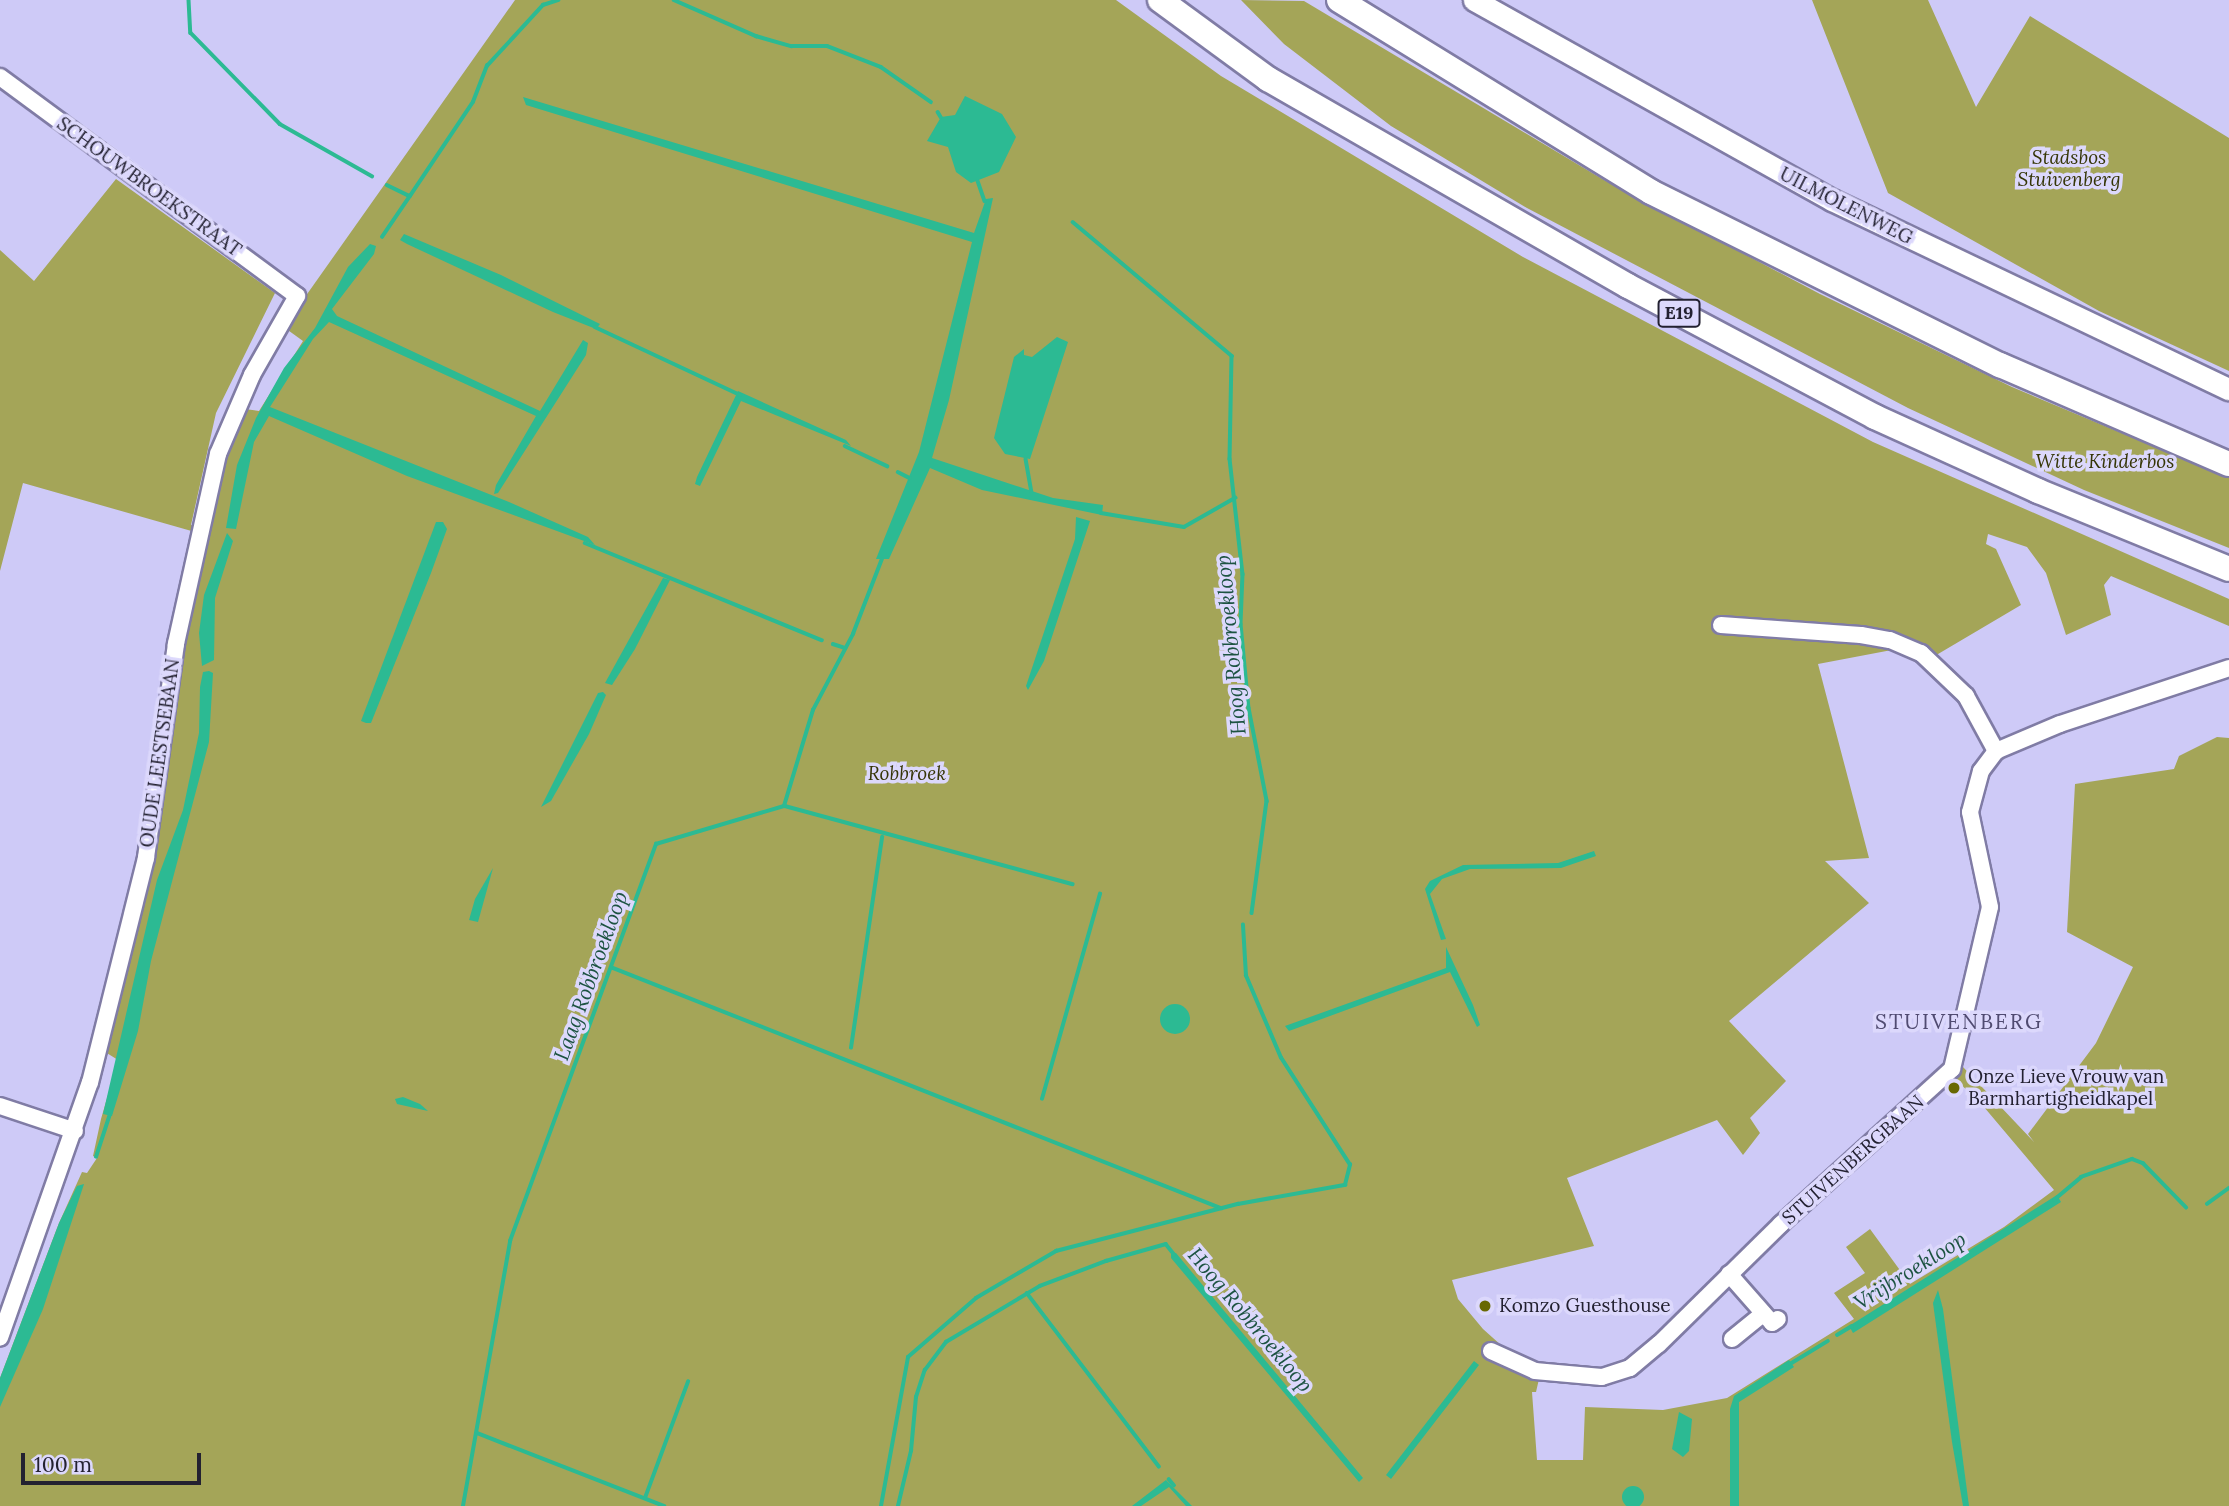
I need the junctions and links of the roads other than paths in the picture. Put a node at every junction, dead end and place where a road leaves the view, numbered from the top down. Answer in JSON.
{"nodes":[{"id":1,"x":1160,"y":0,"type":"edge"},
{"id":2,"x":1339,"y":0,"type":"edge"},
{"id":3,"x":1474,"y":0,"type":"edge"},
{"id":4,"x":0,"y":77,"type":"edge"},
{"id":5,"x":297,"y":296,"type":"joint"},
{"id":6,"x":2229,"y":389,"type":"edge"},
{"id":7,"x":2229,"y":464,"type":"edge"},
{"id":8,"x":2229,"y":569,"type":"edge"},
{"id":9,"x":1721,"y":625,"type":"dead end"},
{"id":10,"x":2229,"y":668,"type":"edge"},
{"id":11,"x":1996,"y":751,"type":"junction"},
{"id":12,"x":0,"y":1106,"type":"edge"},
{"id":13,"x":75,"y":1131,"type":"junction"},
{"id":14,"x":1730,"y":1274,"type":"junction"},
{"id":15,"x":0,"y":1338,"type":"edge"},
{"id":16,"x":1732,"y":1339,"type":"dead end"},
{"id":17,"x":1491,"y":1351,"type":"dead end"}],
"edges":[{"from":1,"to":8,"type":"highway","number":"E19"},
{"from":2,"to":7,"type":"highway"},
{"from":3,"to":6,"type":"main road","name":"UILMOLENWEG"},
{"from":4,"to":5,"type":"street","name":"SCHOUWBROEKSTRAAT"},
{"from":5,"to":13,"type":"street","name":"OUDE LEESTSEBAAN"},
{"from":9,"to":11,"type":"street"},
{"from":10,"to":11,"type":"street"},
{"from":11,"to":14,"type":"street","name":"STUIVENBERGBAAN"},
{"from":12,"to":13,"type":"street"},
{"from":13,"to":15,"type":"street","name":"OUDE LEESTSEBAAN"},
{"from":14,"to":16,"type":"street"},
{"from":14,"to":17,"type":"street","name":"STUIVENBERGBAAN"}]}
